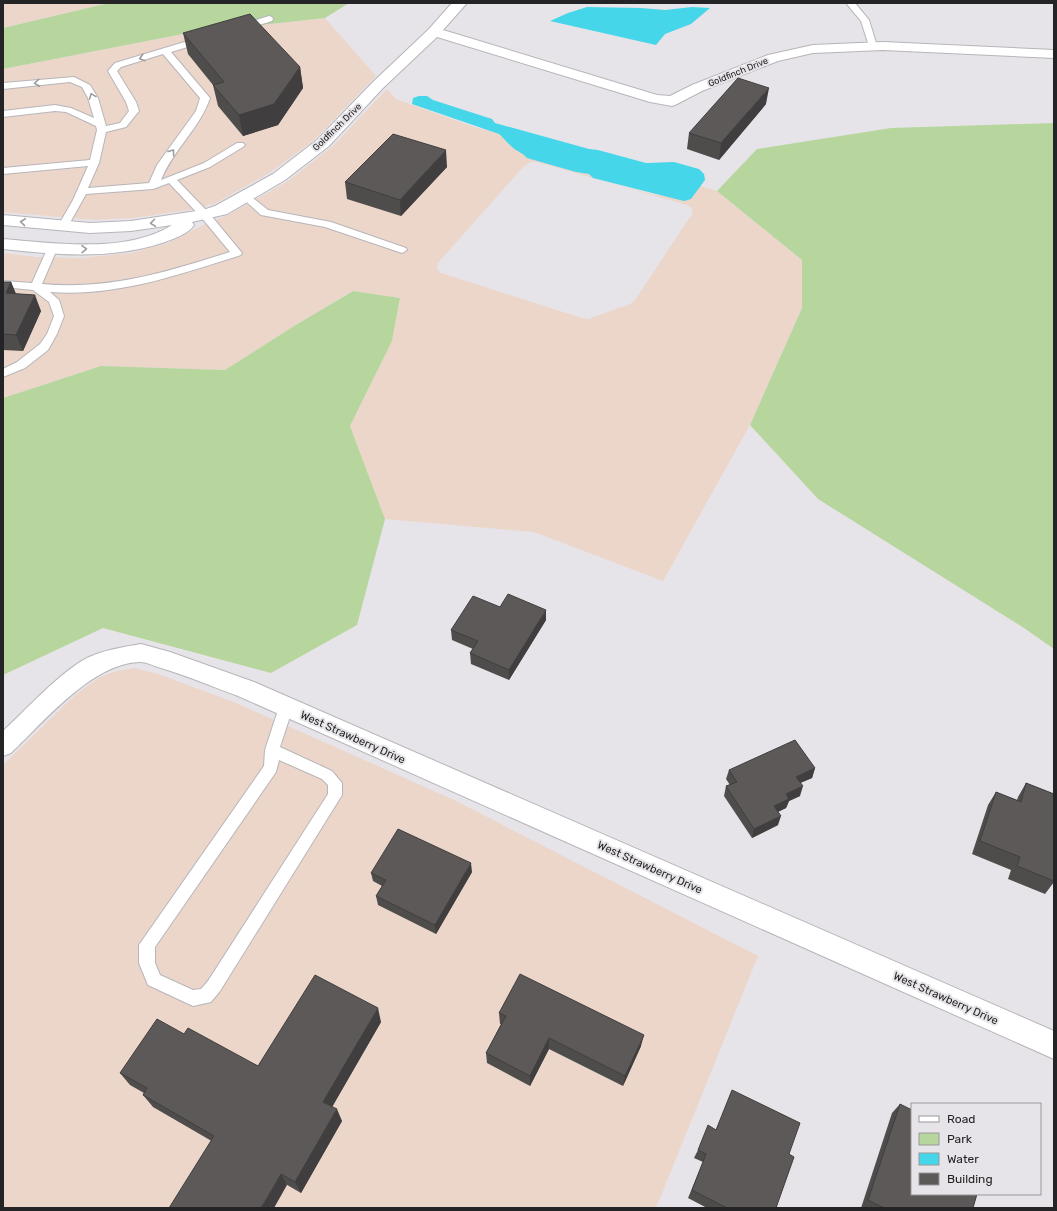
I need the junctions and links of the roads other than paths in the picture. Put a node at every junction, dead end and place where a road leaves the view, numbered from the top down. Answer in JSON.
{"nodes":[{"id":1,"x":460,"y":3,"type":"edge"},
{"id":2,"x":850,"y":3,"type":"edge"},
{"id":3,"x":269,"y":19,"type":"dead end"},
{"id":4,"x":234,"y":30,"type":"edge"},
{"id":5,"x":434,"y":32,"type":"junction"},
{"id":6,"x":212,"y":36,"type":"edge"},
{"id":7,"x":873,"y":46,"type":"junction"},
{"id":8,"x":165,"y":51,"type":"junction"},
{"id":9,"x":1054,"y":54,"type":"edge"},
{"id":10,"x":3,"y":86,"type":"edge"},
{"id":11,"x":3,"y":114,"type":"edge"},
{"id":12,"x":101,"y":127,"type":"junction"},
{"id":13,"x":240,"y":145,"type":"dead end"},
{"id":14,"x":94,"y":163,"type":"junction"},
{"id":15,"x":3,"y":171,"type":"edge"},
{"id":16,"x":171,"y":179,"type":"junction"},
{"id":17,"x":153,"y":186,"type":"junction"},
{"id":18,"x":82,"y":191,"type":"junction"},
{"id":19,"x":245,"y":196,"type":"junction"},
{"id":20,"x":205,"y":215,"type":"junction"},
{"id":21,"x":3,"y":220,"type":"edge"},
{"id":22,"x":63,"y":226,"type":"junction"},
{"id":23,"x":3,"y":244,"type":"edge"},
{"id":24,"x":52,"y":249,"type":"junction"},
{"id":25,"x":402,"y":250,"type":"dead end"},
{"id":26,"x":3,"y":284,"type":"edge"},
{"id":27,"x":36,"y":287,"type":"junction"},
{"id":28,"x":3,"y":373,"type":"edge"},
{"id":29,"x":286,"y":707,"type":"junction"},
{"id":30,"x":3,"y":746,"type":"edge"},
{"id":31,"x":272,"y":750,"type":"junction"},
{"id":32,"x":1054,"y":1045,"type":"edge"}],
"edges":[{"from":1,"to":5,"type":"street","name":"Goldfinch Drive"},
{"from":2,"to":7,"type":"lane"},
{"from":3,"to":4,"type":"lane"},
{"from":5,"to":7,"type":"street","name":"Goldfinch Drive"},
{"from":5,"to":19,"type":"street","name":"Goldfinch Drive"},
{"from":6,"to":8,"type":"lane"},
{"from":7,"to":9,"type":"street","name":"Goldfinch Drive"},
{"from":8,"to":12,"type":"lane","one_way":true},
{"from":17,"to":8,"type":"lane","one_way":true},
{"from":12,"to":10,"type":"lane","one_way":true},
{"from":11,"to":12,"type":"lane"},
{"from":12,"to":14,"type":"lane"},
{"from":13,"to":16,"type":"lane"},
{"from":14,"to":15,"type":"lane"},
{"from":14,"to":18,"type":"lane"},
{"from":16,"to":17,"type":"lane"},
{"from":16,"to":20,"type":"lane"},
{"from":17,"to":18,"type":"lane"},
{"from":18,"to":22,"type":"lane"},
{"from":19,"to":20,"type":"street","name":"Goldfinch Drive"},
{"from":19,"to":25,"type":"lane"},
{"from":20,"to":22,"type":"street","name":"Goldfinch Drive","one_way":true},
{"from":24,"to":20,"type":"street","name":"Goldfinch Drive","one_way":true},
{"from":20,"to":27,"type":"lane"},
{"from":22,"to":21,"type":"street","name":"Goldfinch Drive","one_way":true},
{"from":22,"to":24,"type":"street"},
{"from":23,"to":24,"type":"street","name":"Goldfinch Drive"},
{"from":24,"to":27,"type":"lane"},
{"from":26,"to":27,"type":"lane"},
{"from":27,"to":28,"type":"lane"},
{"from":29,"to":30,"type":"street","name":"West Strawberry Drive"},
{"from":29,"to":31,"type":"lane"},
{"from":29,"to":32,"type":"street","name":"West Strawberry Drive"},
{"from":31,"to":31,"type":"lane"}]}
